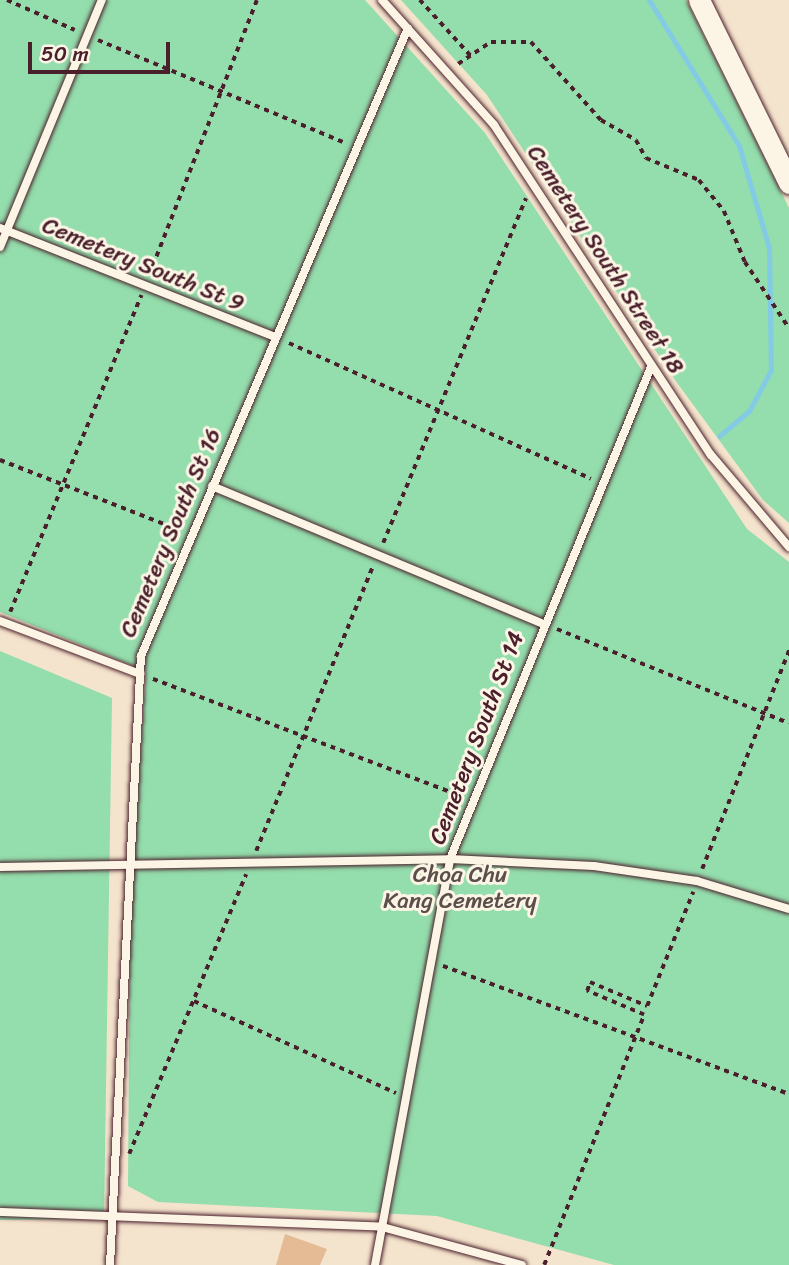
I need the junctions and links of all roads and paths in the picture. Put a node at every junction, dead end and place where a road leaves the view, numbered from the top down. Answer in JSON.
{"nodes":[{"id":1,"x":7,"y":0,"type":"edge"},
{"id":2,"x":102,"y":0,"type":"edge"},
{"id":3,"x":257,"y":0,"type":"edge"},
{"id":4,"x":382,"y":0,"type":"edge"},
{"id":5,"x":420,"y":0,"type":"edge"},
{"id":6,"x":699,"y":0,"type":"edge"},
{"id":7,"x":408,"y":28,"type":"junction"},
{"id":8,"x":87,"y":35,"type":"junction"},
{"id":9,"x":471,"y":56,"type":"junction"},
{"id":10,"x":448,"y":71,"type":"junction"},
{"id":11,"x":221,"y":91,"type":"junction"},
{"id":12,"x":358,"y":148,"type":"junction"},
{"id":13,"x":533,"y":183,"type":"junction"},
{"id":14,"x":789,"y":183,"type":"edge"},
{"id":15,"x":3,"y":229,"type":"edge"},
{"id":16,"x":0,"y":247,"type":"edge"},
{"id":17,"x":144,"y":289,"type":"junction"},
{"id":18,"x":787,"y":326,"type":"edge"},
{"id":19,"x":273,"y":336,"type":"junction"},
{"id":20,"x":651,"y":367,"type":"junction"},
{"id":21,"x":439,"y":408,"type":"junction"},
{"id":22,"x":0,"y":460,"type":"edge"},
{"id":23,"x":599,"y":483,"type":"junction"},
{"id":24,"x":212,"y":486,"type":"junction"},
{"id":25,"x":66,"y":487,"type":"junction"},
{"id":26,"x":192,"y":535,"type":"junction"},
{"id":27,"x":789,"y":547,"type":"edge"},
{"id":28,"x":378,"y":555,"type":"junction"},
{"id":29,"x":3,"y":622,"type":"edge"},
{"id":30,"x":543,"y":624,"type":"junction"},
{"id":31,"x":789,"y":650,"type":"edge"},
{"id":32,"x":140,"y":674,"type":"junction"},
{"id":33,"x":764,"y":713,"type":"junction"},
{"id":34,"x":789,"y":723,"type":"edge"},
{"id":35,"x":474,"y":802,"type":"junction"},
{"id":36,"x":450,"y":859,"type":"junction"},
{"id":37,"x":128,"y":866,"type":"junction"},
{"id":38,"x":0,"y":867,"type":"edge"},
{"id":39,"x":697,"y":881,"type":"junction"},
{"id":40,"x":789,"y":909,"type":"edge"},
{"id":41,"x":428,"y":960,"type":"junction"},
{"id":42,"x":194,"y":1001,"type":"dead end"},
{"id":43,"x":635,"y":1039,"type":"junction"},
{"id":44,"x":789,"y":1094,"type":"edge"},
{"id":45,"x":405,"y":1097,"type":"junction"},
{"id":46,"x":0,"y":1212,"type":"edge"},
{"id":47,"x":111,"y":1214,"type":"junction"},
{"id":48,"x":382,"y":1227,"type":"junction"},
{"id":49,"x":110,"y":1265,"type":"edge"},
{"id":50,"x":375,"y":1265,"type":"edge"},
{"id":51,"x":518,"y":1265,"type":"edge"},
{"id":52,"x":544,"y":1265,"type":"edge"}],
"edges":[{"from":1,"to":8,"type":"path"},
{"from":2,"to":8,"type":"lane"},
{"from":3,"to":11,"type":"path"},
{"from":4,"to":7,"type":"lane","name":"Cemetery South Street 18"},
{"from":5,"to":9,"type":"path"},
{"from":6,"to":14,"type":"street"},
{"from":7,"to":10,"type":"lane","name":"Cemetery South Street 18"},
{"from":7,"to":12,"type":"lane","name":"Cemetery South St 16"},
{"from":8,"to":11,"type":"path"},
{"from":8,"to":15,"type":"lane"},
{"from":9,"to":10,"type":"path"},
{"from":9,"to":18,"type":"path"},
{"from":10,"to":13,"type":"lane","name":"Cemetery South Street 18"},
{"from":11,"to":12,"type":"path"},
{"from":11,"to":17,"type":"path"},
{"from":12,"to":19,"type":"lane","name":"Cemetery South St 16"},
{"from":13,"to":20,"type":"lane","name":"Cemetery South Street 18"},
{"from":13,"to":21,"type":"path"},
{"from":15,"to":16,"type":"lane"},
{"from":15,"to":17,"type":"lane","name":"Cemetery South St 9"},
{"from":17,"to":19,"type":"lane","name":"Cemetery South St 9"},
{"from":17,"to":25,"type":"path"},
{"from":19,"to":21,"type":"path"},
{"from":19,"to":24,"type":"lane","name":"Cemetery South St 16"},
{"from":20,"to":23,"type":"lane","name":"Cemetery South St 14"},
{"from":20,"to":27,"type":"lane","name":"Cemetery South Street 18"},
{"from":21,"to":23,"type":"path"},
{"from":21,"to":28,"type":"path"},
{"from":22,"to":25,"type":"path"},
{"from":23,"to":30,"type":"lane","name":"Cemetery South St 14"},
{"from":24,"to":26,"type":"lane","name":"Cemetery South St 16"},
{"from":24,"to":28,"type":"lane"},
{"from":25,"to":26,"type":"path"},
{"from":25,"to":29,"type":"path"},
{"from":26,"to":32,"type":"lane","name":"Cemetery South St 16"},
{"from":28,"to":30,"type":"lane"},
{"from":29,"to":32,"type":"lane"},
{"from":30,"to":33,"type":"path"},
{"from":30,"to":35,"type":"lane","name":"Cemetery South St 14"},
{"from":31,"to":33,"type":"path"},
{"from":32,"to":35,"type":"path"},
{"from":32,"to":37,"type":"lane","name":"Cemetery South St 16"},
{"from":33,"to":34,"type":"path"},
{"from":33,"to":39,"type":"path"},
{"from":35,"to":36,"type":"lane","name":"Cemetery South St 14"},
{"from":36,"to":37,"type":"lane"},
{"from":36,"to":39,"type":"lane"},
{"from":36,"to":41,"type":"lane","name":"Cemetery South St 14"},
{"from":37,"to":38,"type":"lane"},
{"from":37,"to":47,"type":"lane","name":"Cemetery South St 16"},
{"from":39,"to":40,"type":"lane"},
{"from":39,"to":43,"type":"path"},
{"from":41,"to":43,"type":"path"},
{"from":41,"to":45,"type":"lane","name":"Cemetery South St 14"},
{"from":42,"to":45,"type":"path"},
{"from":43,"to":44,"type":"path"},
{"from":43,"to":52,"type":"path"},
{"from":45,"to":48,"type":"lane","name":"Cemetery South St 14"},
{"from":46,"to":47,"type":"lane"},
{"from":47,"to":48,"type":"lane"},
{"from":47,"to":49,"type":"lane","name":"Cemetery South St 16"},
{"from":48,"to":50,"type":"lane","name":"Cemetery South St 14"},
{"from":48,"to":51,"type":"lane"}]}
